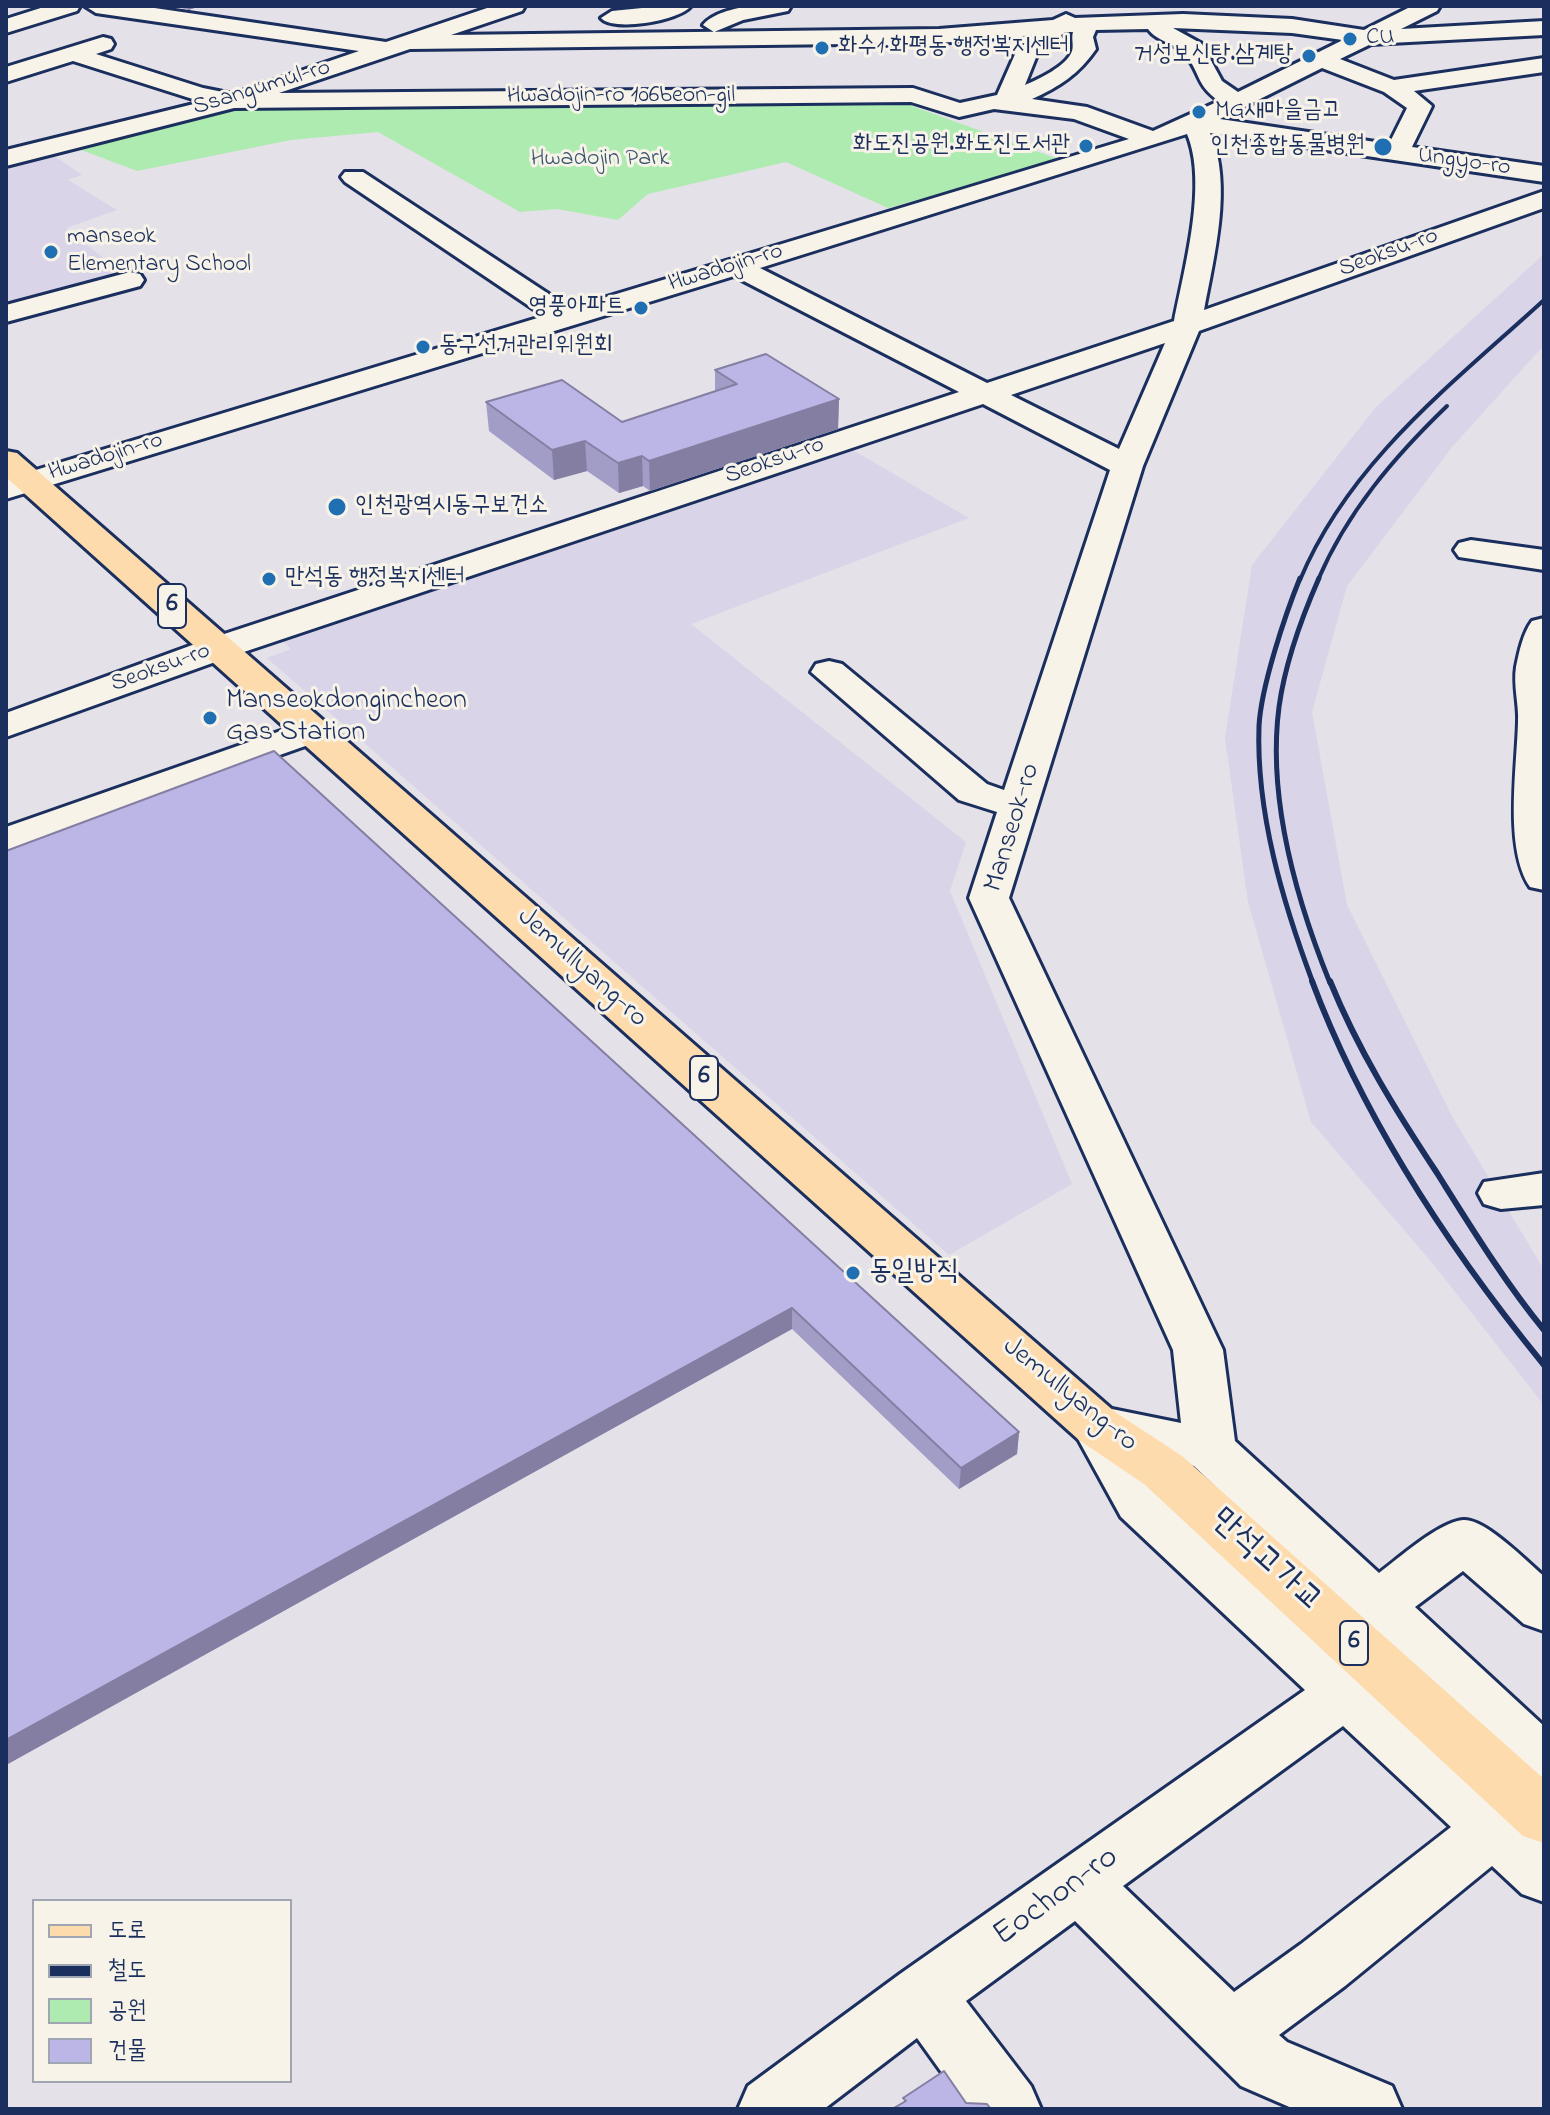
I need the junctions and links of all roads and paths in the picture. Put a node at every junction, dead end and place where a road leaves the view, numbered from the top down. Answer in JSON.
{"nodes":[{"id":1,"x":69,"y":6,"type":"edge"},
{"id":2,"x":96,"y":6,"type":"edge"},
{"id":3,"x":220,"y":6,"type":"edge"},
{"id":4,"x":514,"y":6,"type":"edge"},
{"id":5,"x":1420,"y":7,"type":"edge"},
{"id":6,"x":1008,"y":8,"type":"dead end"},
{"id":7,"x":664,"y":9,"type":"edge"},
{"id":8,"x":793,"y":9,"type":"edge"},
{"id":9,"x":1084,"y":15,"type":"edge"},
{"id":10,"x":407,"y":17,"type":"dead end"},
{"id":11,"x":180,"y":19,"type":"junction"},
{"id":12,"x":1154,"y":21,"type":"junction"},
{"id":13,"x":942,"y":22,"type":"junction"},
{"id":14,"x":529,"y":24,"type":"edge"},
{"id":15,"x":1062,"y":25,"type":"junction"},
{"id":16,"x":6,"y":26,"type":"edge"},
{"id":17,"x":1544,"y":28,"type":"edge"},
{"id":18,"x":696,"y":36,"type":"junction"},
{"id":19,"x":1367,"y":37,"type":"junction"},
{"id":20,"x":398,"y":45,"type":"junction"},
{"id":21,"x":74,"y":54,"type":"junction"},
{"id":22,"x":897,"y":60,"type":"dead end"},
{"id":23,"x":1322,"y":60,"type":"junction"},
{"id":24,"x":431,"y":61,"type":"dead end"},
{"id":25,"x":593,"y":65,"type":"dead end"},
{"id":26,"x":1544,"y":65,"type":"edge"},
{"id":27,"x":873,"y":74,"type":"dead end"},
{"id":28,"x":6,"y":75,"type":"edge"},
{"id":29,"x":549,"y":77,"type":"dead end"},
{"id":30,"x":453,"y":79,"type":"dead end"},
{"id":31,"x":1392,"y":87,"type":"junction"},
{"id":32,"x":836,"y":96,"type":"junction"},
{"id":33,"x":476,"y":98,"type":"junction"},
{"id":34,"x":234,"y":101,"type":"junction"},
{"id":35,"x":1006,"y":102,"type":"junction"},
{"id":36,"x":1236,"y":102,"type":"junction"},
{"id":37,"x":1194,"y":123,"type":"junction"},
{"id":38,"x":1153,"y":139,"type":"junction"},
{"id":39,"x":1396,"y":154,"type":"junction"},
{"id":40,"x":6,"y":158,"type":"edge"},
{"id":41,"x":1544,"y":174,"type":"edge"},
{"id":42,"x":354,"y":177,"type":"dead end"},
{"id":43,"x":1544,"y":199,"type":"edge"},
{"id":44,"x":736,"y":266,"type":"junction"},
{"id":45,"x":130,"y":280,"type":"dead end"},
{"id":46,"x":6,"y":314,"type":"edge"},
{"id":47,"x":568,"y":318,"type":"junction"},
{"id":48,"x":1187,"y":326,"type":"junction"},
{"id":49,"x":985,"y":392,"type":"junction"},
{"id":50,"x":1127,"y":466,"type":"junction"},
{"id":51,"x":14,"y":477,"type":"edge"},
{"id":52,"x":1471,"y":550,"type":"dead end"},
{"id":53,"x":1544,"y":560,"type":"edge"},
{"id":54,"x":1542,"y":644,"type":"edge"},
{"id":55,"x":219,"y":648,"type":"junction"},
{"id":56,"x":829,"y":672,"type":"dead end"},
{"id":57,"x":1540,"y":719,"type":"edge"},
{"id":58,"x":6,"y":726,"type":"edge"},
{"id":59,"x":312,"y":731,"type":"junction"},
{"id":60,"x":1539,"y":766,"type":"edge"},
{"id":61,"x":1019,"y":807,"type":"junction"},
{"id":62,"x":6,"y":840,"type":"edge"},
{"id":63,"x":1541,"y":853,"type":"edge"},
{"id":64,"x":1097,"y":1426,"type":"junction"},
{"id":65,"x":1187,"y":1459,"type":"junction"},
{"id":66,"x":1375,"y":1606,"type":"junction"},
{"id":67,"x":1544,"y":1608,"type":"edge"},
{"id":68,"x":1347,"y":1691,"type":"junction"},
{"id":69,"x":1544,"y":1763,"type":"edge"},
{"id":70,"x":1518,"y":1823,"type":"edge"},
{"id":71,"x":1544,"y":1875,"type":"edge"},
{"id":72,"x":1078,"y":1883,"type":"junction"},
{"id":73,"x":923,"y":1995,"type":"junction"},
{"id":74,"x":1230,"y":2033,"type":"junction"},
{"id":75,"x":771,"y":2109,"type":"edge"},
{"id":76,"x":1008,"y":2109,"type":"edge"},
{"id":77,"x":1369,"y":2109,"type":"edge"}],
"edges":[{"from":1,"to":16,"type":"street"},
{"from":2,"to":11,"type":"street"},
{"from":3,"to":11,"type":"street"},
{"from":4,"to":20,"type":"street","name":"Ssangumul-ro"},
{"from":5,"to":19,"type":"street","name":"Hwadojin-ro"},
{"from":6,"to":15,"type":"street"},
{"from":7,"to":14,"type":"street"},
{"from":7,"to":18,"type":"street"},
{"from":8,"to":13,"type":"street"},
{"from":8,"to":18,"type":"street"},
{"from":9,"to":12,"type":"street"},
{"from":9,"to":15,"type":"street"},
{"from":9,"to":35,"type":"street","name":"Hwadojin-ro 106beon-gil"},
{"from":10,"to":20,"type":"street"},
{"from":11,"to":20,"type":"street"},
{"from":11,"to":21,"type":"street"},
{"from":12,"to":19,"type":"street"},
{"from":12,"to":36,"type":"street"},
{"from":13,"to":15,"type":"street"},
{"from":13,"to":18,"type":"street"},
{"from":13,"to":22,"type":"street"},
{"from":14,"to":18,"type":"street"},
{"from":14,"to":20,"type":"street"},
{"from":15,"to":35,"type":"street"},
{"from":17,"to":19,"type":"street"},
{"from":18,"to":25,"type":"street"},
{"from":19,"to":23,"type":"street","name":"Hwadojin-ro"},
{"from":20,"to":24,"type":"street"},
{"from":20,"to":34,"type":"street","name":"Ssangumul-ro"},
{"from":21,"to":28,"type":"street"},
{"from":21,"to":34,"type":"street"},
{"from":23,"to":31,"type":"street"},
{"from":23,"to":36,"type":"street","name":"Hwadojin-ro"},
{"from":26,"to":31,"type":"street"},
{"from":27,"to":32,"type":"street"},
{"from":29,"to":33,"type":"street"},
{"from":30,"to":33,"type":"street"},
{"from":31,"to":39,"type":"street"},
{"from":32,"to":33,"type":"street","name":"Hwadojin-ro 106beon-gil"},
{"from":32,"to":35,"type":"street","name":"Hwadojin-ro 106beon-gil"},
{"from":33,"to":34,"type":"street","name":"Hwadojin-ro 106beon-gil"},
{"from":34,"to":40,"type":"street","name":"Ssangumul-ro"},
{"from":35,"to":38,"type":"street","name":"Hwadojin-ro 106beon-gil"},
{"from":36,"to":37,"type":"street","name":"Hwadojin-ro"},
{"from":37,"to":38,"type":"street","name":"Hwadojin-ro"},
{"from":37,"to":39,"type":"street","name":"Ungyo-ro"},
{"from":37,"to":48,"type":"street","name":"Manseok-ro"},
{"from":38,"to":44,"type":"street","name":"Hwadojin-ro"},
{"from":39,"to":41,"type":"street","name":"Ungyo-ro"},
{"from":42,"to":47,"type":"street"},
{"from":43,"to":48,"type":"street","name":"Seoksu-ro"},
{"from":44,"to":47,"type":"street","name":"Hwadojin-ro"},
{"from":44,"to":49,"type":"street"},
{"from":45,"to":46,"type":"street"},
{"from":47,"to":51,"type":"street","name":"Hwadojin-ro"},
{"from":48,"to":49,"type":"street","name":"Seoksu-ro"},
{"from":48,"to":50,"type":"street","name":"Manseok-ro"},
{"from":49,"to":50,"type":"street"},
{"from":49,"to":55,"type":"street","name":"Seoksu-ro"},
{"from":50,"to":61,"type":"street","name":"Manseok-ro"},
{"from":51,"to":55,"type":"main road","name":"Jemullyang-ro","number":"6"},
{"from":52,"to":53,"type":"street"},
{"from":54,"to":57,"type":"street"},
{"from":55,"to":58,"type":"street","name":"Seoksu-ro"},
{"from":55,"to":59,"type":"main road","name":"Jemullyang-ro","number":"6"},
{"from":56,"to":61,"type":"street"},
{"from":57,"to":60,"type":"street"},
{"from":59,"to":62,"type":"street"},
{"from":59,"to":64,"type":"main road","name":"Jemullyang-ro","number":"6"},
{"from":60,"to":63,"type":"street"},
{"from":61,"to":65,"type":"street","name":"Manseok-ro"},
{"from":64,"to":65,"type":"main road","name":"Jemullyang-ro","number":"6"},
{"from":64,"to":68,"type":"street"},
{"from":65,"to":66,"type":"street"},
{"from":65,"to":70,"type":"main road","name":"만석고가교","number":"6"},
{"from":66,"to":67,"type":"street"},
{"from":66,"to":69,"type":"street"},
{"from":68,"to":70,"type":"street"},
{"from":68,"to":72,"type":"street","name":"Eochon-ro"},
{"from":70,"to":71,"type":"street"},
{"from":70,"to":74,"type":"street"},
{"from":72,"to":73,"type":"street","name":"Eochon-ro"},
{"from":72,"to":74,"type":"street"},
{"from":73,"to":75,"type":"street","name":"Eochon-ro"},
{"from":73,"to":76,"type":"street"},
{"from":74,"to":77,"type":"street"}]}
